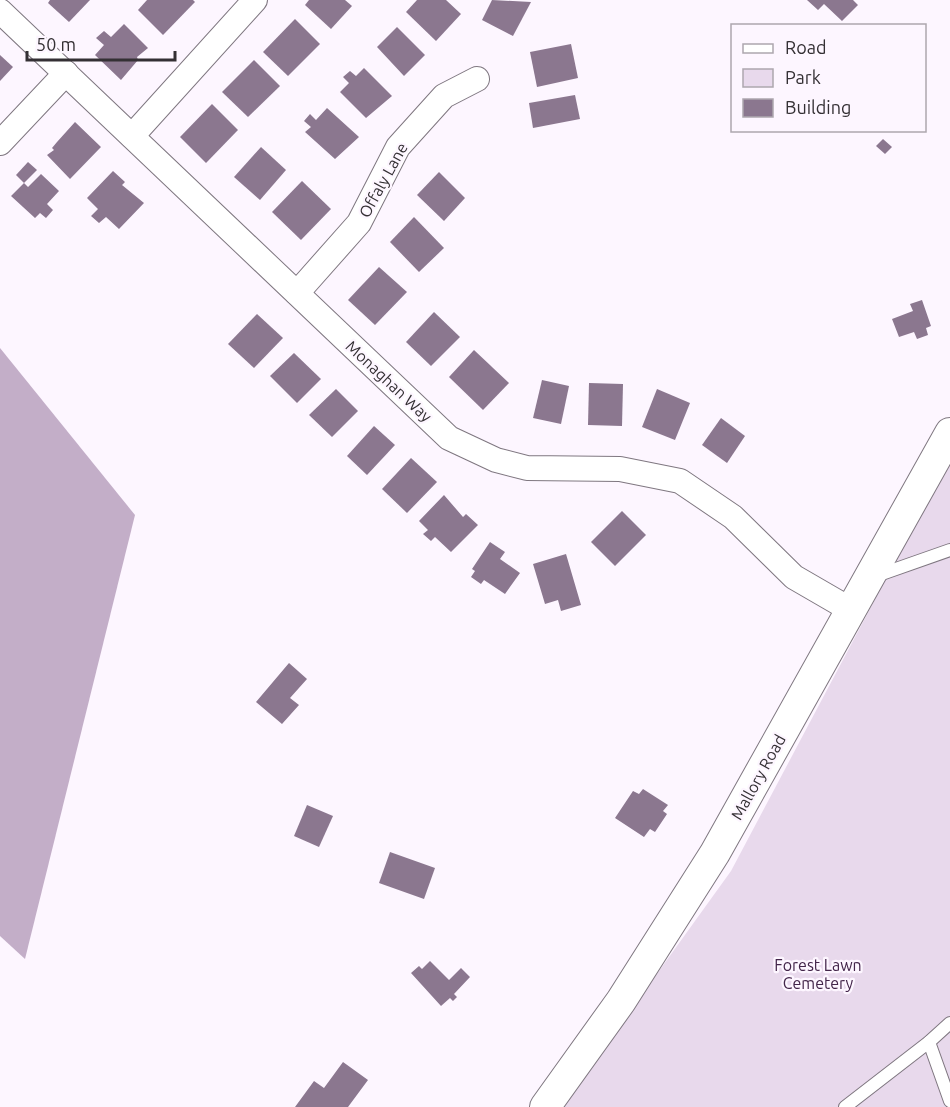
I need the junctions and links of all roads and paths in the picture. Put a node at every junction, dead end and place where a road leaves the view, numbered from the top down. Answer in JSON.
{"nodes":[{"id":1,"x":255,"y":0,"type":"edge"},
{"id":2,"x":0,"y":11,"type":"edge"},
{"id":3,"x":66,"y":73,"type":"junction"},
{"id":4,"x":477,"y":79,"type":"dead end"},
{"id":5,"x":132,"y":136,"type":"junction"},
{"id":6,"x":0,"y":143,"type":"edge"},
{"id":7,"x":297,"y":293,"type":"junction"},
{"id":8,"x":950,"y":433,"type":"edge"},
{"id":9,"x":950,"y":550,"type":"edge"},
{"id":10,"x":869,"y":578,"type":"junction"},
{"id":11,"x":851,"y":610,"type":"junction"},
{"id":12,"x":950,"y":1023,"type":"edge"},
{"id":13,"x":929,"y":1042,"type":"junction"},
{"id":14,"x":950,"y":1101,"type":"edge"},
{"id":15,"x":545,"y":1107,"type":"edge"},
{"id":16,"x":845,"y":1107,"type":"edge"}],
"edges":[{"from":1,"to":5,"type":"street"},
{"from":2,"to":3,"type":"street","name":"Monaghan Way"},
{"from":3,"to":5,"type":"street","name":"Monaghan Way"},
{"from":3,"to":6,"type":"street"},
{"from":4,"to":7,"type":"street","name":"Offaly Lane"},
{"from":5,"to":7,"type":"street","name":"Monaghan Way"},
{"from":7,"to":11,"type":"street","name":"Monaghan Way"},
{"from":8,"to":10,"type":"street","name":"Mallory Road"},
{"from":9,"to":10,"type":"lane"},
{"from":10,"to":11,"type":"street","name":"Mallory Road"},
{"from":11,"to":15,"type":"street","name":"Mallory Road"},
{"from":12,"to":13,"type":"lane"},
{"from":13,"to":14,"type":"lane"},
{"from":13,"to":16,"type":"lane"}]}
